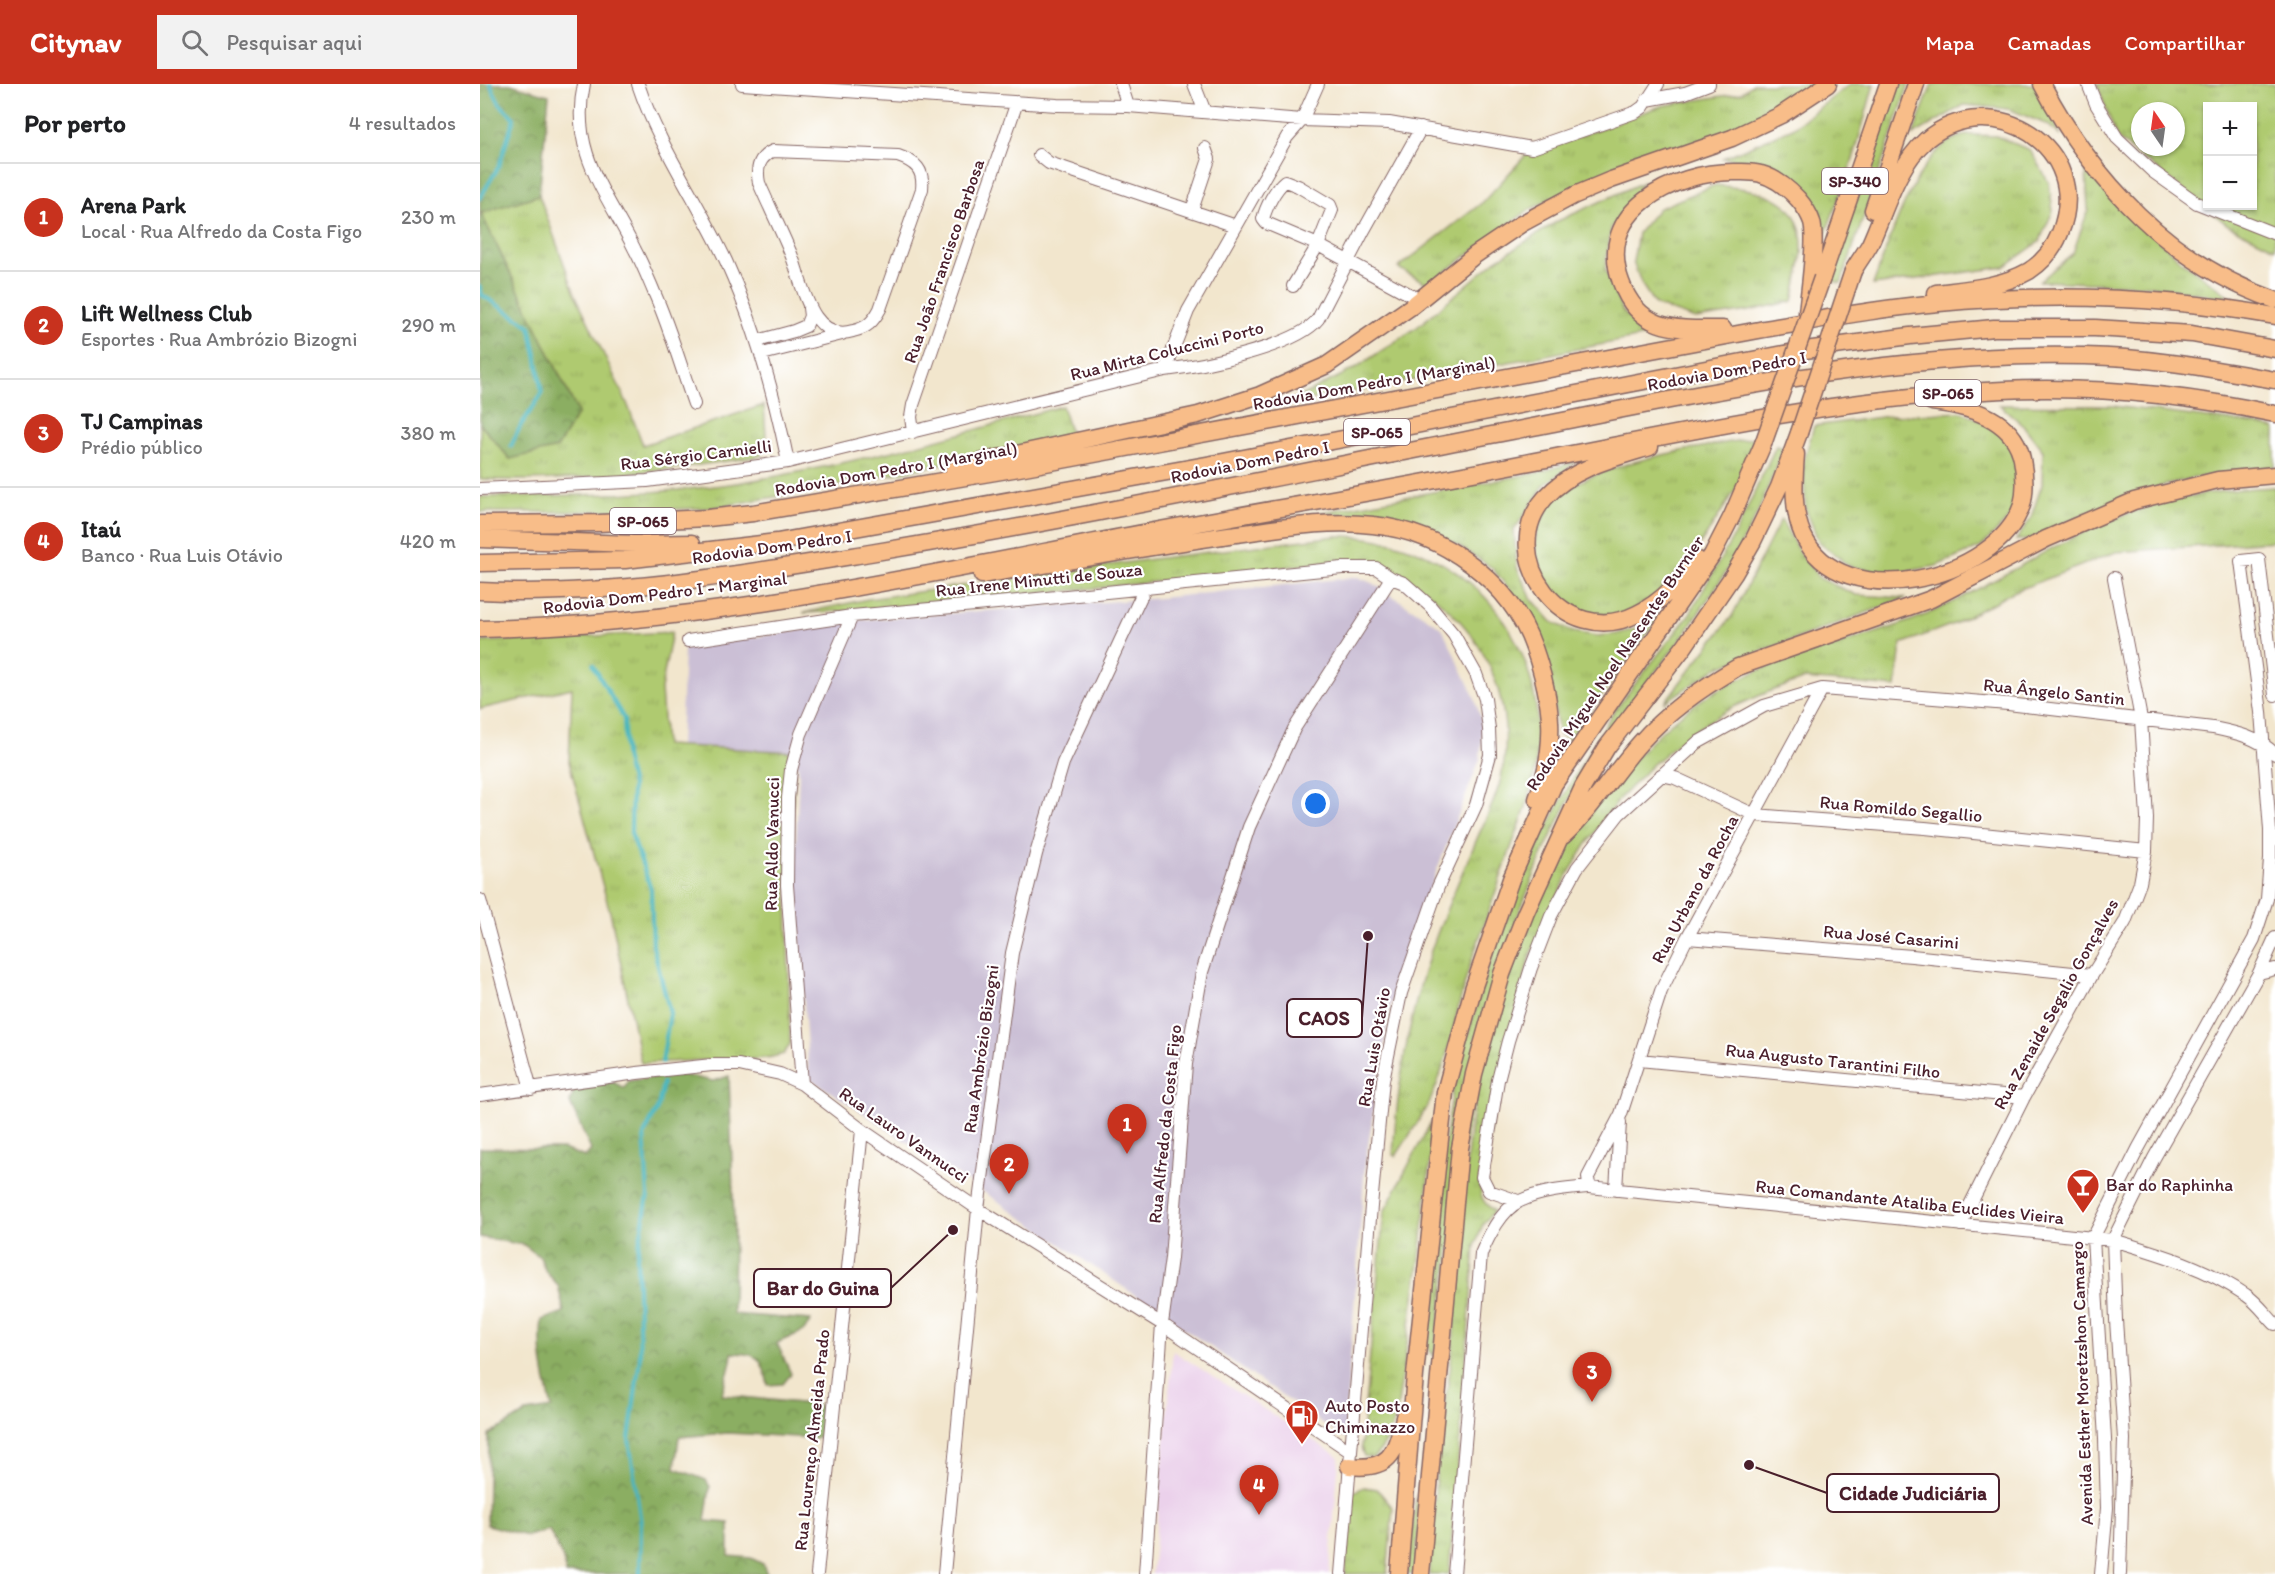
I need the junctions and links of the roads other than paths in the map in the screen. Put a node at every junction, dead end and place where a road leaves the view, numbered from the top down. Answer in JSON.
{"nodes":[{"id":1,"x":584,"y":84,"type":"edge"},
{"id":2,"x":638,"y":84,"type":"edge"},
{"id":3,"x":742,"y":84,"type":"edge"},
{"id":4,"x":1121,"y":84,"type":"edge"},
{"id":5,"x":1194,"y":84,"type":"edge"},
{"id":6,"x":1318,"y":84,"type":"edge"},
{"id":7,"x":1658,"y":84,"type":"edge"},
{"id":8,"x":1709,"y":84,"type":"edge"},
{"id":9,"x":1828,"y":84,"type":"edge"},
{"id":10,"x":1888,"y":84,"type":"edge"},
{"id":11,"x":1916,"y":84,"type":"edge"},
{"id":12,"x":2042,"y":84,"type":"edge"},
{"id":13,"x":2088,"y":84,"type":"edge"},
{"id":14,"x":1647,"y":100,"type":"junction"},
{"id":15,"x":1017,"y":102,"type":"junction"},
{"id":16,"x":1128,"y":106,"type":"junction"},
{"id":17,"x":1205,"y":112,"type":"junction"},
{"id":18,"x":1302,"y":120,"type":"junction"},
{"id":19,"x":1421,"y":128,"type":"junction"},
{"id":20,"x":1205,"y":148,"type":"dead end"},
{"id":21,"x":1039,"y":155,"type":"dead end"},
{"id":22,"x":1192,"y":210,"type":"junction"},
{"id":23,"x":1236,"y":226,"type":"junction"},
{"id":24,"x":2275,"y":234,"type":"edge"},
{"id":25,"x":1317,"y":245,"type":"junction"},
{"id":26,"x":1347,"y":262,"type":"junction"},
{"id":27,"x":1853,"y":271,"type":"junction"},
{"id":28,"x":1293,"y":286,"type":"dead end"},
{"id":29,"x":1420,"y":300,"type":"junction"},
{"id":30,"x":2275,"y":300,"type":"edge"},
{"id":31,"x":809,"y":307,"type":"junction"},
{"id":32,"x":1865,"y":312,"type":"junction"},
{"id":33,"x":2275,"y":316,"type":"edge"},
{"id":34,"x":1807,"y":317,"type":"junction"},
{"id":35,"x":1759,"y":330,"type":"junction"},
{"id":36,"x":842,"y":334,"type":"junction"},
{"id":37,"x":757,"y":341,"type":"junction"},
{"id":38,"x":2275,"y":349,"type":"edge"},
{"id":39,"x":762,"y":354,"type":"junction"},
{"id":40,"x":1165,"y":370,"type":"junction"},
{"id":41,"x":2275,"y":380,"type":"edge"},
{"id":42,"x":1908,"y":398,"type":"junction"},
{"id":43,"x":694,"y":404,"type":"dead end"},
{"id":44,"x":2275,"y":414,"type":"edge"},
{"id":45,"x":913,"y":432,"type":"junction"},
{"id":46,"x":1799,"y":432,"type":"junction"},
{"id":47,"x":1674,"y":433,"type":"junction"},
{"id":48,"x":788,"y":462,"type":"junction"},
{"id":49,"x":1751,"y":474,"type":"junction"},
{"id":50,"x":2275,"y":475,"type":"edge"},
{"id":51,"x":899,"y":488,"type":"junction"},
{"id":52,"x":480,"y":489,"type":"edge"},
{"id":53,"x":480,"y":524,"type":"edge"},
{"id":54,"x":480,"y":539,"type":"edge"},
{"id":55,"x":777,"y":542,"type":"junction"},
{"id":56,"x":480,"y":563,"type":"edge"},
{"id":57,"x":1391,"y":578,"type":"junction"},
{"id":58,"x":2114,"y":578,"type":"dead end"},
{"id":59,"x":1145,"y":588,"type":"junction"},
{"id":60,"x":854,"y":589,"type":"junction"},
{"id":61,"x":480,"y":591,"type":"edge"},
{"id":62,"x":852,"y":616,"type":"junction"},
{"id":63,"x":480,"y":623,"type":"edge"},
{"id":64,"x":553,"y":628,"type":"junction"},
{"id":65,"x":480,"y":629,"type":"edge"},
{"id":66,"x":688,"y":641,"type":"dead end"},
{"id":67,"x":1822,"y":689,"type":"junction"},
{"id":68,"x":2275,"y":694,"type":"edge"},
{"id":69,"x":2141,"y":719,"type":"junction"},
{"id":70,"x":2262,"y":743,"type":"junction"},
{"id":71,"x":2275,"y":754,"type":"edge"},
{"id":72,"x":1661,"y":775,"type":"junction"},
{"id":73,"x":1755,"y":815,"type":"junction"},
{"id":74,"x":1556,"y":843,"type":"junction"},
{"id":75,"x":2146,"y":851,"type":"junction"},
{"id":76,"x":1511,"y":879,"type":"junction"},
{"id":77,"x":480,"y":900,"type":"edge"},
{"id":78,"x":483,"y":925,"type":"edge"},
{"id":79,"x":1687,"y":938,"type":"junction"},
{"id":80,"x":2275,"y":938,"type":"edge"},
{"id":81,"x":2275,"y":969,"type":"edge"},
{"id":82,"x":2259,"y":973,"type":"junction"},
{"id":83,"x":2092,"y":975,"type":"junction"},
{"id":84,"x":1639,"y":1060,"type":"junction"},
{"id":85,"x":802,"y":1084,"type":"junction"},
{"id":86,"x":531,"y":1089,"type":"junction"},
{"id":87,"x":480,"y":1095,"type":"edge"},
{"id":88,"x":2024,"y":1097,"type":"junction"},
{"id":89,"x":1621,"y":1114,"type":"junction"},
{"id":90,"x":862,"y":1130,"type":"junction"},
{"id":91,"x":1589,"y":1187,"type":"junction"},
{"id":92,"x":1616,"y":1190,"type":"junction"},
{"id":93,"x":1518,"y":1201,"type":"junction"},
{"id":94,"x":978,"y":1209,"type":"junction"},
{"id":95,"x":1960,"y":1225,"type":"junction"},
{"id":96,"x":2093,"y":1238,"type":"junction"},
{"id":97,"x":2114,"y":1240,"type":"junction"},
{"id":98,"x":1162,"y":1324,"type":"junction"},
{"id":99,"x":2275,"y":1324,"type":"edge"},
{"id":100,"x":1415,"y":1375,"type":"junction"},
{"id":101,"x":1350,"y":1459,"type":"junction"},
{"id":102,"x":817,"y":1574,"type":"edge"},
{"id":103,"x":944,"y":1574,"type":"edge"},
{"id":104,"x":1145,"y":1574,"type":"edge"},
{"id":105,"x":1341,"y":1574,"type":"edge"},
{"id":106,"x":1399,"y":1574,"type":"edge"},
{"id":107,"x":1421,"y":1574,"type":"edge"},
{"id":108,"x":1454,"y":1574,"type":"edge"},
{"id":109,"x":2101,"y":1574,"type":"edge"},
{"id":110,"x":2120,"y":1574,"type":"edge"}],
"edges":[{"from":1,"to":43,"type":"street"},
{"from":2,"to":37,"type":"street"},
{"from":3,"to":15,"type":"street"},
{"from":4,"to":16,"type":"street"},
{"from":5,"to":17,"type":"street"},
{"from":6,"to":18,"type":"street"},
{"from":7,"to":14,"type":"street"},
{"from":8,"to":14,"type":"street"},
{"from":9,"to":29,"type":"highway"},
{"from":10,"to":34,"type":"highway","name":"Rodovia Miguel Noel Nascentes Burnier","number":"SP-340","bridge":true},
{"from":11,"to":27,"type":"highway","number":"SP-340"},
{"from":12,"to":30,"type":"highway"},
{"from":13,"to":24,"type":"street"},
{"from":14,"to":19,"type":"street"},
{"from":15,"to":16,"type":"street"},
{"from":15,"to":45,"type":"street","name":"Rua João Francisco Barbosa"},
{"from":16,"to":17,"type":"street"},
{"from":17,"to":18,"type":"street"},
{"from":18,"to":19,"type":"street"},
{"from":18,"to":23,"type":"street"},
{"from":19,"to":26,"type":"street","name":"Rua Mirta Coluccini Porto"},
{"from":20,"to":22,"type":"street"},
{"from":21,"to":22,"type":"street"},
{"from":22,"to":23,"type":"street"},
{"from":23,"to":40,"type":"street"},
{"from":25,"to":25,"type":"street"},
{"from":25,"to":26,"type":"street"},
{"from":25,"to":28,"type":"street"},
{"from":26,"to":29,"type":"street"},
{"from":26,"to":40,"type":"street","name":"Rua Mirta Coluccini Porto"},
{"from":27,"to":32,"type":"highway"},
{"from":27,"to":46,"type":"highway","bridge":true},
{"from":29,"to":51,"type":"highway"},
{"from":31,"to":36,"type":"street"},
{"from":31,"to":36,"type":"street"},
{"from":31,"to":37,"type":"street"},
{"from":32,"to":33,"type":"highway","name":"Rodovia Dom Pedro I (Marginal)","number":"SP-065"},
{"from":32,"to":35,"type":"highway","name":"Rodovia Dom Pedro I (Marginal)","number":"SP-065"},
{"from":34,"to":35,"type":"highway"},
{"from":34,"to":49,"type":"highway","name":"Rodovia Miguel Noel Nascentes Burnier","bridge":true},
{"from":35,"to":51,"type":"highway","name":"Rodovia Dom Pedro I (Marginal)","number":"SP-065"},
{"from":36,"to":39,"type":"street"},
{"from":37,"to":39,"type":"street"},
{"from":38,"to":55,"type":"highway","name":"Rodovia Dom Pedro I","number":"SP-065"},
{"from":39,"to":48,"type":"street"},
{"from":40,"to":45,"type":"street","name":"Rua Mirta Coluccini Porto"},
{"from":41,"to":61,"type":"highway","name":"Rodovia Dom Pedro I","number":"SP-065"},
{"from":42,"to":44,"type":"highway","number":"SP-065"},
{"from":42,"to":46,"type":"highway","number":"SP-065"},
{"from":42,"to":47,"type":"highway","number":"SP-065"},
{"from":45,"to":48,"type":"street","name":"Rua Sérgio Carnielli"},
{"from":46,"to":74,"type":"highway"},
{"from":47,"to":49,"type":"highway"},
{"from":47,"to":60,"type":"highway","number":"SP-065"},
{"from":48,"to":52,"type":"street","name":"Rua Sérgio Carnielli"},
{"from":49,"to":76,"type":"highway","name":"Rodovia Miguel Noel Nascentes Burnier"},
{"from":50,"to":74,"type":"highway"},
{"from":51,"to":53,"type":"highway","name":"Rodovia Dom Pedro I (Marginal)","number":"SP-065"},
{"from":54,"to":55,"type":"highway"},
{"from":55,"to":56,"type":"highway","name":"Rodovia Dom Pedro I","number":"SP-065"},
{"from":57,"to":59,"type":"street","name":"Rua Irene Minutti de Souza"},
{"from":57,"to":98,"type":"street","name":"Rua Alfredo da Costa Figo"},
{"from":57,"to":101,"type":"street","name":"Rua Luis Otávio"},
{"from":58,"to":69,"type":"street","name":"Rua Zenaide Segalio Gonçalves"},
{"from":59,"to":62,"type":"street","name":"Rua Irene Minutti de Souza"},
{"from":59,"to":94,"type":"street","name":"Rua Ambrózio Bizogni"},
{"from":60,"to":64,"type":"highway","name":"Rodovia Dom Pedro I - Marginal"},
{"from":60,"to":76,"type":"highway"},
{"from":62,"to":66,"type":"street","name":"Rua Irene Minutti de Souza"},
{"from":62,"to":85,"type":"street","name":"Rua Aldo Vanucci"},
{"from":63,"to":64,"type":"highway"},
{"from":64,"to":65,"type":"highway","name":"Rodovia Dom Pedro I - Marginal"},
{"from":67,"to":69,"type":"street","name":"Rua Ângelo Santin"},
{"from":67,"to":72,"type":"street"},
{"from":67,"to":73,"type":"street","name":"Rua Urbano da Rocha"},
{"from":68,"to":70,"type":"street","name":"Avenida Esther Moretzshon Camargo"},
{"from":69,"to":70,"type":"street","name":"Rua Ângelo Santin"},
{"from":69,"to":75,"type":"street","name":"Rua Zenaide Segalio Gonçalves"},
{"from":70,"to":71,"type":"street","name":"Rua Ângelo Santin"},
{"from":70,"to":96,"type":"street","name":"Avenida Esther Moretzshon Camargo"},
{"from":72,"to":73,"type":"street","name":"Rua Romildo Segallio"},
{"from":72,"to":93,"type":"street"},
{"from":73,"to":75,"type":"street","name":"Rua Romildo Segallio"},
{"from":73,"to":79,"type":"street","name":"Rua Urbano da Rocha"},
{"from":74,"to":107,"type":"highway"},
{"from":75,"to":83,"type":"street","name":"Rua Zenaide Segalio Gonçalves"},
{"from":76,"to":100,"type":"highway","name":"Rodovia Miguel Noel Nascentes Burnier"},
{"from":77,"to":78,"type":"street"},
{"from":78,"to":86,"type":"street"},
{"from":79,"to":83,"type":"street","name":"Rua José Casarini"},
{"from":79,"to":84,"type":"street","name":"Rua Urbano da Rocha"},
{"from":80,"to":82,"type":"street","name":"Avenida Esther Moretzshon Camargo"},
{"from":81,"to":82,"type":"street"},
{"from":82,"to":97,"type":"street","name":"Avenida Esther Moretzshon Camargo"},
{"from":83,"to":88,"type":"street","name":"Rua Zenaide Segalio Gonçalves"},
{"from":84,"to":88,"type":"street","name":"Rua Augusto Tarantini Filho"},
{"from":84,"to":89,"type":"street","name":"Rua Urbano da Rocha"},
{"from":85,"to":86,"type":"street","name":"Rua Lauro Vannucci"},
{"from":85,"to":90,"type":"street","name":"Rua Lauro Vannucci"},
{"from":86,"to":87,"type":"street","name":"Rua Lauro Vannucci"},
{"from":88,"to":95,"type":"street","name":"Rua Zenaide Segalio Gonçalves"},
{"from":89,"to":91,"type":"street","name":"Rua Urbano da Rocha"},
{"from":89,"to":92,"type":"street","name":"Rua Urbano da Rocha"},
{"from":90,"to":94,"type":"street","name":"Rua Lauro Vannucci"},
{"from":90,"to":102,"type":"street","name":"Rua Lourenço Almeida Prado"},
{"from":91,"to":92,"type":"street","name":"Rua Comandante Ataliba Euclides Vieira"},
{"from":91,"to":93,"type":"street","name":"Rua Comandante Ataliba Euclides Vieira"},
{"from":92,"to":95,"type":"street","name":"Rua Comandante Ataliba Euclides Vieira"},
{"from":93,"to":108,"type":"street"},
{"from":94,"to":98,"type":"street","name":"Rua Lauro Vannucci"},
{"from":94,"to":103,"type":"street","name":"Rua Ambrózio Bizogni"},
{"from":95,"to":96,"type":"street","name":"Rua Comandante Ataliba Euclides Vieira"},
{"from":96,"to":97,"type":"street","name":"Rua Comandante Ataliba Euclides Vieira"},
{"from":96,"to":109,"type":"street","name":"Avenida Esther Moretzshon Camargo"},
{"from":97,"to":99,"type":"street","name":"Rua Comandante Ataliba Euclides Vieira"},
{"from":97,"to":110,"type":"street","name":"Avenida Esther Moretzshon Camargo"},
{"from":98,"to":101,"type":"street","name":"Rua Lauro Vannucci"},
{"from":98,"to":104,"type":"street","name":"Rua Alfredo da Costa Figo"},
{"from":100,"to":101,"type":"highway"},
{"from":100,"to":106,"type":"highway","name":"Rodovia Miguel Noel Nascentes Burnier"},
{"from":101,"to":105,"type":"street","name":"Rua Luis Otávio"}]}
